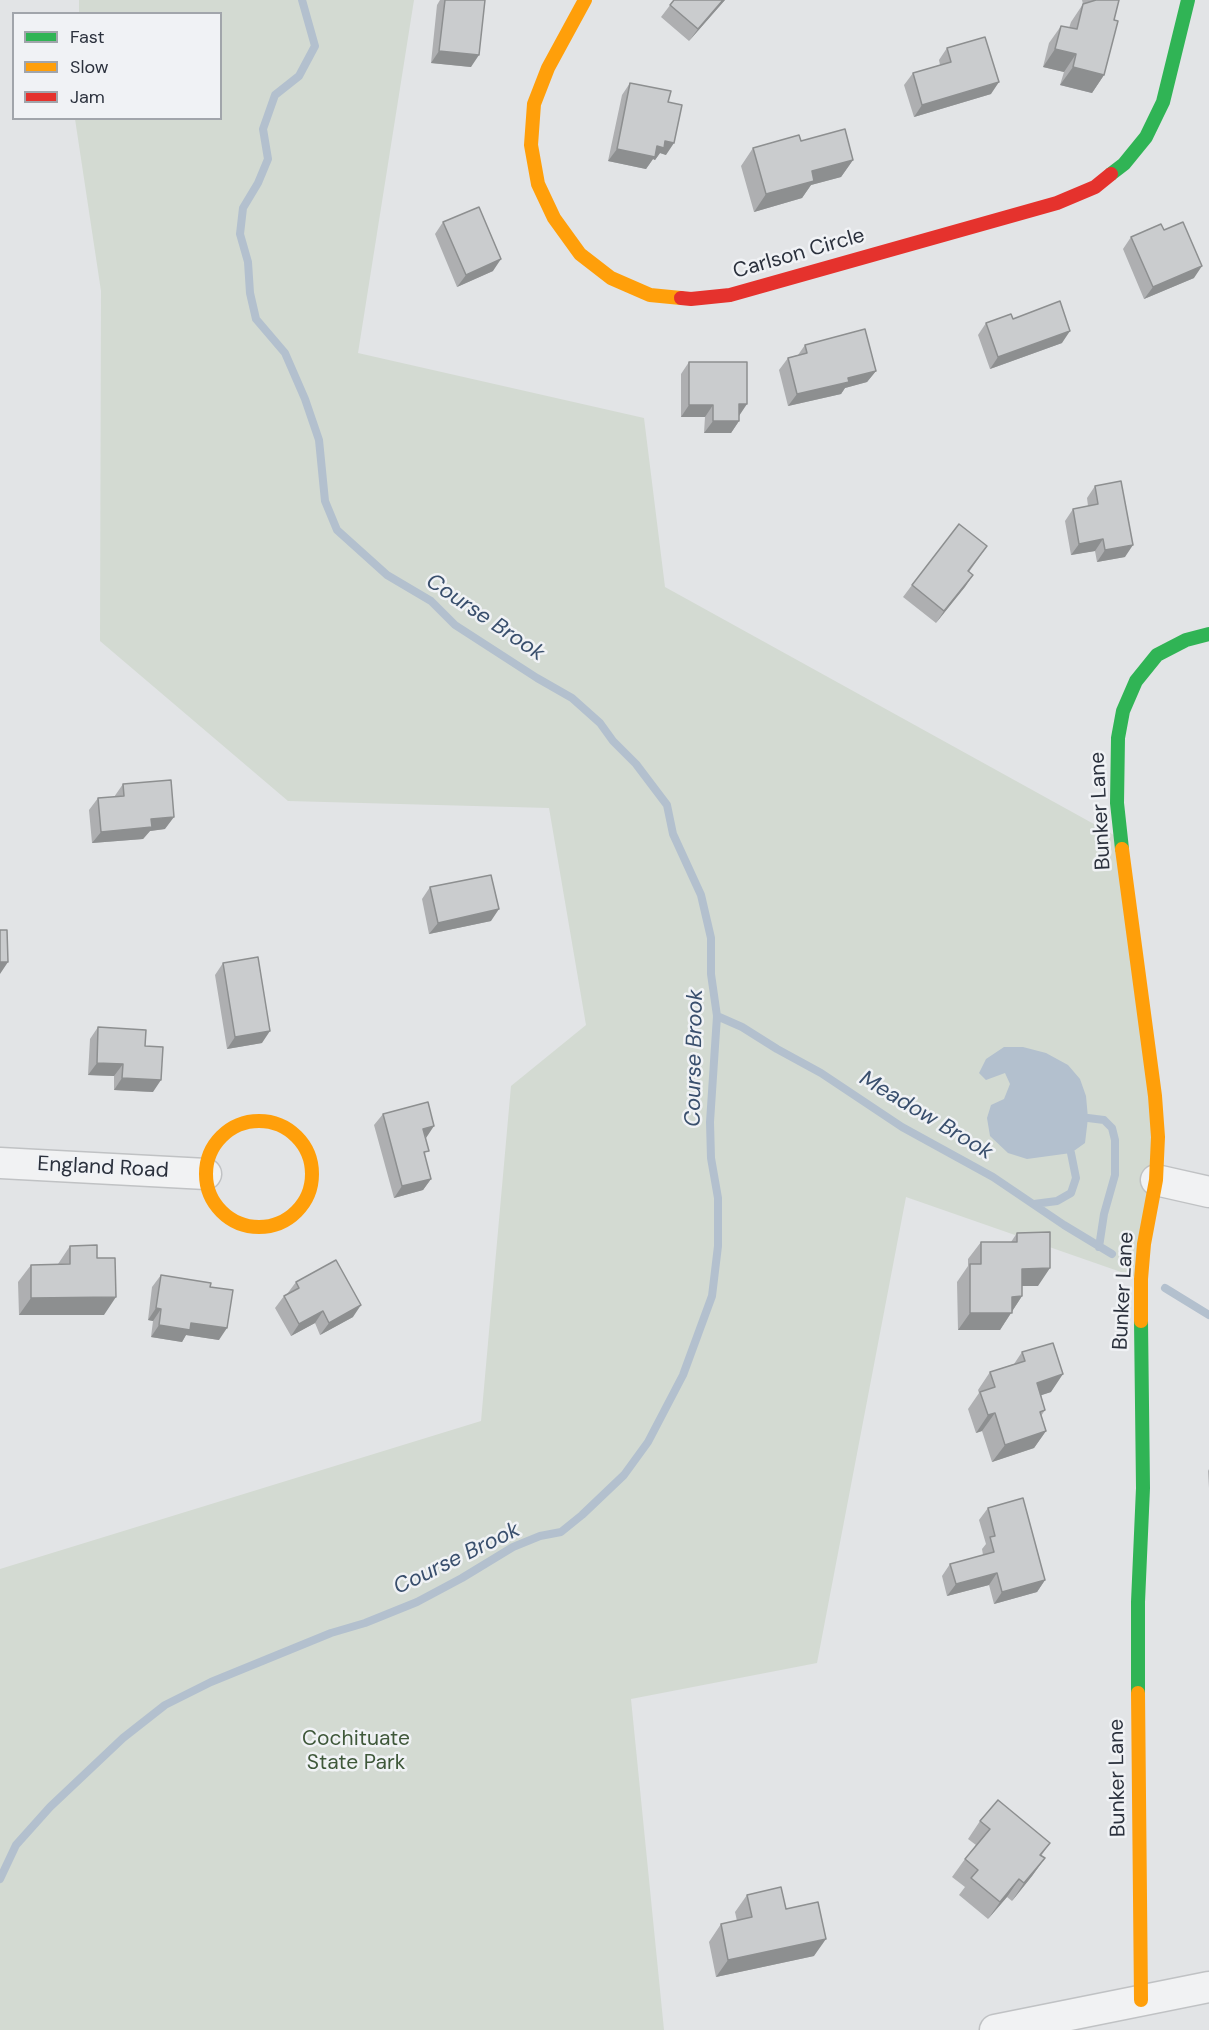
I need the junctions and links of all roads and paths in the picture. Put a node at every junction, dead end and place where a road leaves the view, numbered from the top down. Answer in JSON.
{"nodes":[{"id":1,"x":585,"y":0,"type":"edge"},
{"id":2,"x":1188,"y":0,"type":"edge"},
{"id":3,"x":1209,"y":634,"type":"edge"},
{"id":4,"x":0,"y":1163,"type":"edge"},
{"id":5,"x":206,"y":1174,"type":"junction"},
{"id":6,"x":1156,"y":1180,"type":"junction"},
{"id":7,"x":1209,"y":1192,"type":"edge"},
{"id":8,"x":1209,"y":1987,"type":"edge"},
{"id":9,"x":1141,"y":2000,"type":"junction"},
{"id":10,"x":995,"y":2030,"type":"edge"}],
"edges":[{"from":1,"to":2,"type":"street","name":"Carlson Circle"},
{"from":3,"to":6,"type":"street","name":"Bunker Lane"},
{"from":4,"to":5,"type":"street","name":"England Road"},
{"from":5,"to":5,"type":"street"},
{"from":6,"to":7,"type":"street"},
{"from":6,"to":9,"type":"street","name":"Bunker Lane"},
{"from":8,"to":9,"type":"street"},
{"from":9,"to":10,"type":"street"}]}
